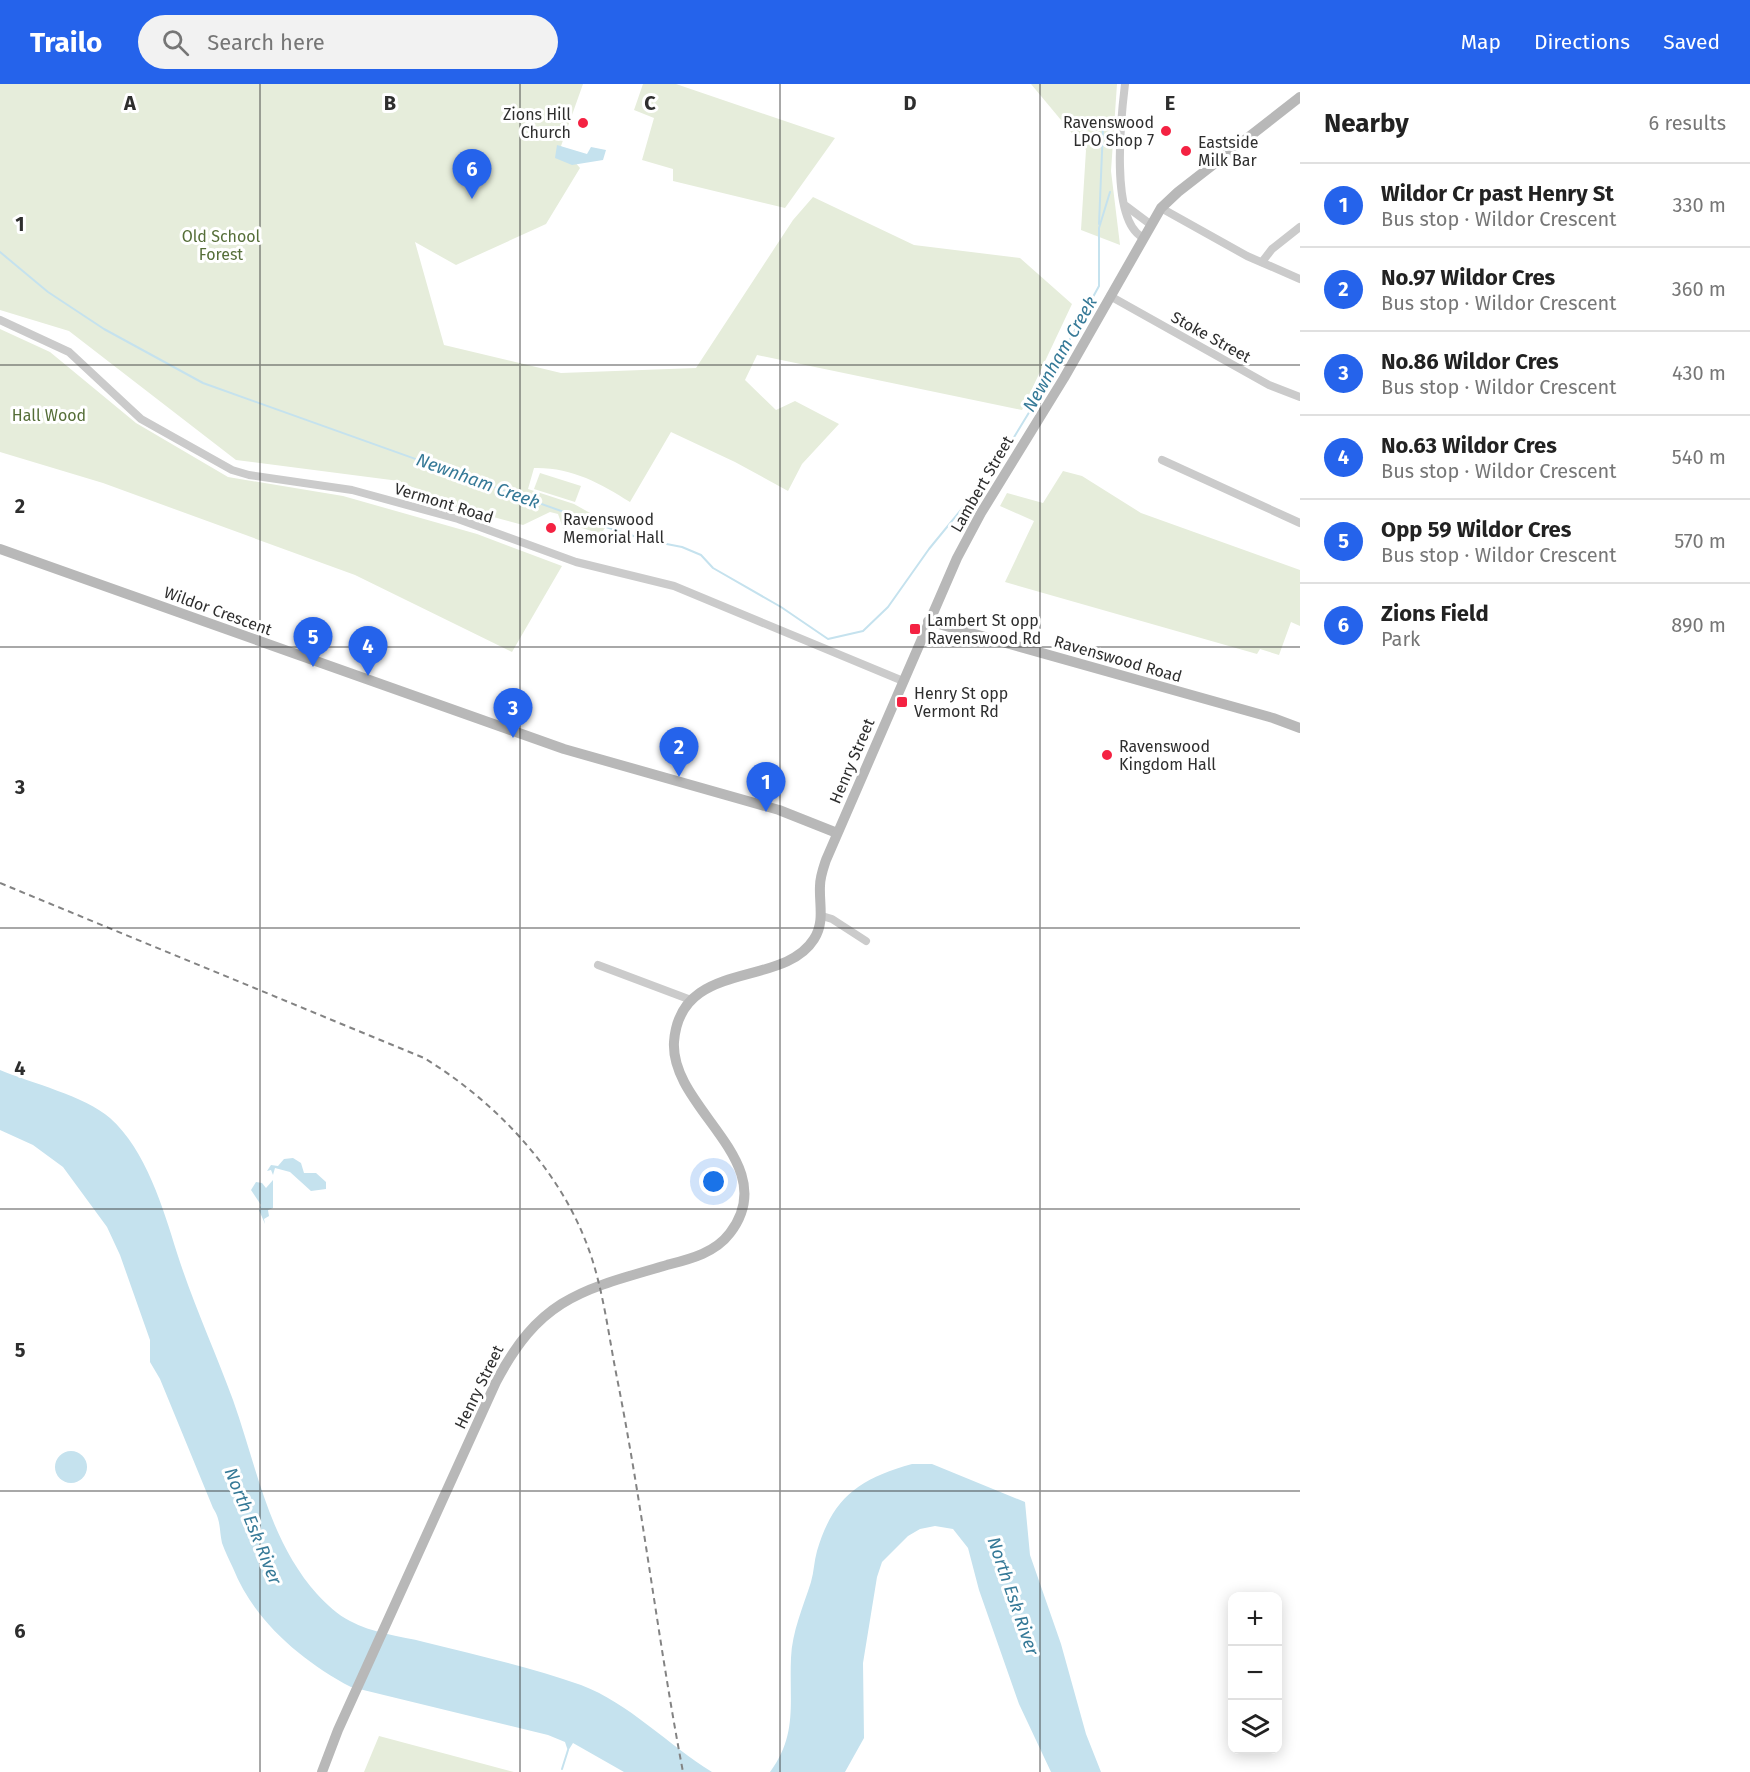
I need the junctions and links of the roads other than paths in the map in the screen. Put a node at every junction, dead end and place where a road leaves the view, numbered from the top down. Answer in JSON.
{"nodes":[{"id":1,"x":1125,"y":84,"type":"edge"},
{"id":2,"x":1300,"y":97,"type":"edge"},
{"id":3,"x":1126,"y":206,"type":"junction"},
{"id":4,"x":1161,"y":208,"type":"junction"},
{"id":5,"x":1150,"y":224,"type":"junction"},
{"id":6,"x":1300,"y":227,"type":"edge"},
{"id":7,"x":1142,"y":237,"type":"junction"},
{"id":8,"x":1262,"y":262,"type":"junction"},
{"id":9,"x":1300,"y":279,"type":"edge"},
{"id":10,"x":1110,"y":296,"type":"junction"},
{"id":11,"x":0,"y":320,"type":"edge"},
{"id":12,"x":1300,"y":397,"type":"edge"},
{"id":13,"x":1162,"y":460,"type":"dead end"},
{"id":14,"x":1300,"y":523,"type":"edge"},
{"id":15,"x":0,"y":549,"type":"edge"},
{"id":16,"x":928,"y":621,"type":"junction"},
{"id":17,"x":903,"y":681,"type":"junction"},
{"id":18,"x":1300,"y":728,"type":"edge"},
{"id":19,"x":837,"y":833,"type":"junction"},
{"id":20,"x":822,"y":916,"type":"junction"},
{"id":21,"x":866,"y":941,"type":"dead end"},
{"id":22,"x":598,"y":965,"type":"dead end"},
{"id":23,"x":691,"y":1000,"type":"junction"},
{"id":24,"x":322,"y":1772,"type":"edge"}],
"edges":[{"from":1,"to":3,"type":"street"},
{"from":2,"to":4,"type":"street","name":"Lambert Street"},
{"from":3,"to":5,"type":"street"},
{"from":3,"to":7,"type":"street"},
{"from":4,"to":5,"type":"street","name":"Lambert Street"},
{"from":4,"to":8,"type":"street"},
{"from":5,"to":7,"type":"street","name":"Lambert Street"},
{"from":6,"to":8,"type":"street"},
{"from":7,"to":10,"type":"street","name":"Lambert Street"},
{"from":8,"to":9,"type":"street"},
{"from":10,"to":12,"type":"street","name":"Stoke Street"},
{"from":10,"to":16,"type":"street","name":"Lambert Street"},
{"from":11,"to":17,"type":"street","name":"Vermont Road"},
{"from":13,"to":14,"type":"street"},
{"from":15,"to":19,"type":"street","name":"Wildor Crescent"},
{"from":16,"to":17,"type":"street","name":"Henry Street"},
{"from":16,"to":18,"type":"street","name":"Ravenswood Road"},
{"from":17,"to":19,"type":"street","name":"Henry Street"},
{"from":19,"to":20,"type":"street","name":"Henry Street"},
{"from":20,"to":21,"type":"street"},
{"from":20,"to":23,"type":"street","name":"Henry Street"},
{"from":22,"to":23,"type":"street"},
{"from":23,"to":24,"type":"street","name":"Henry Street"}]}
